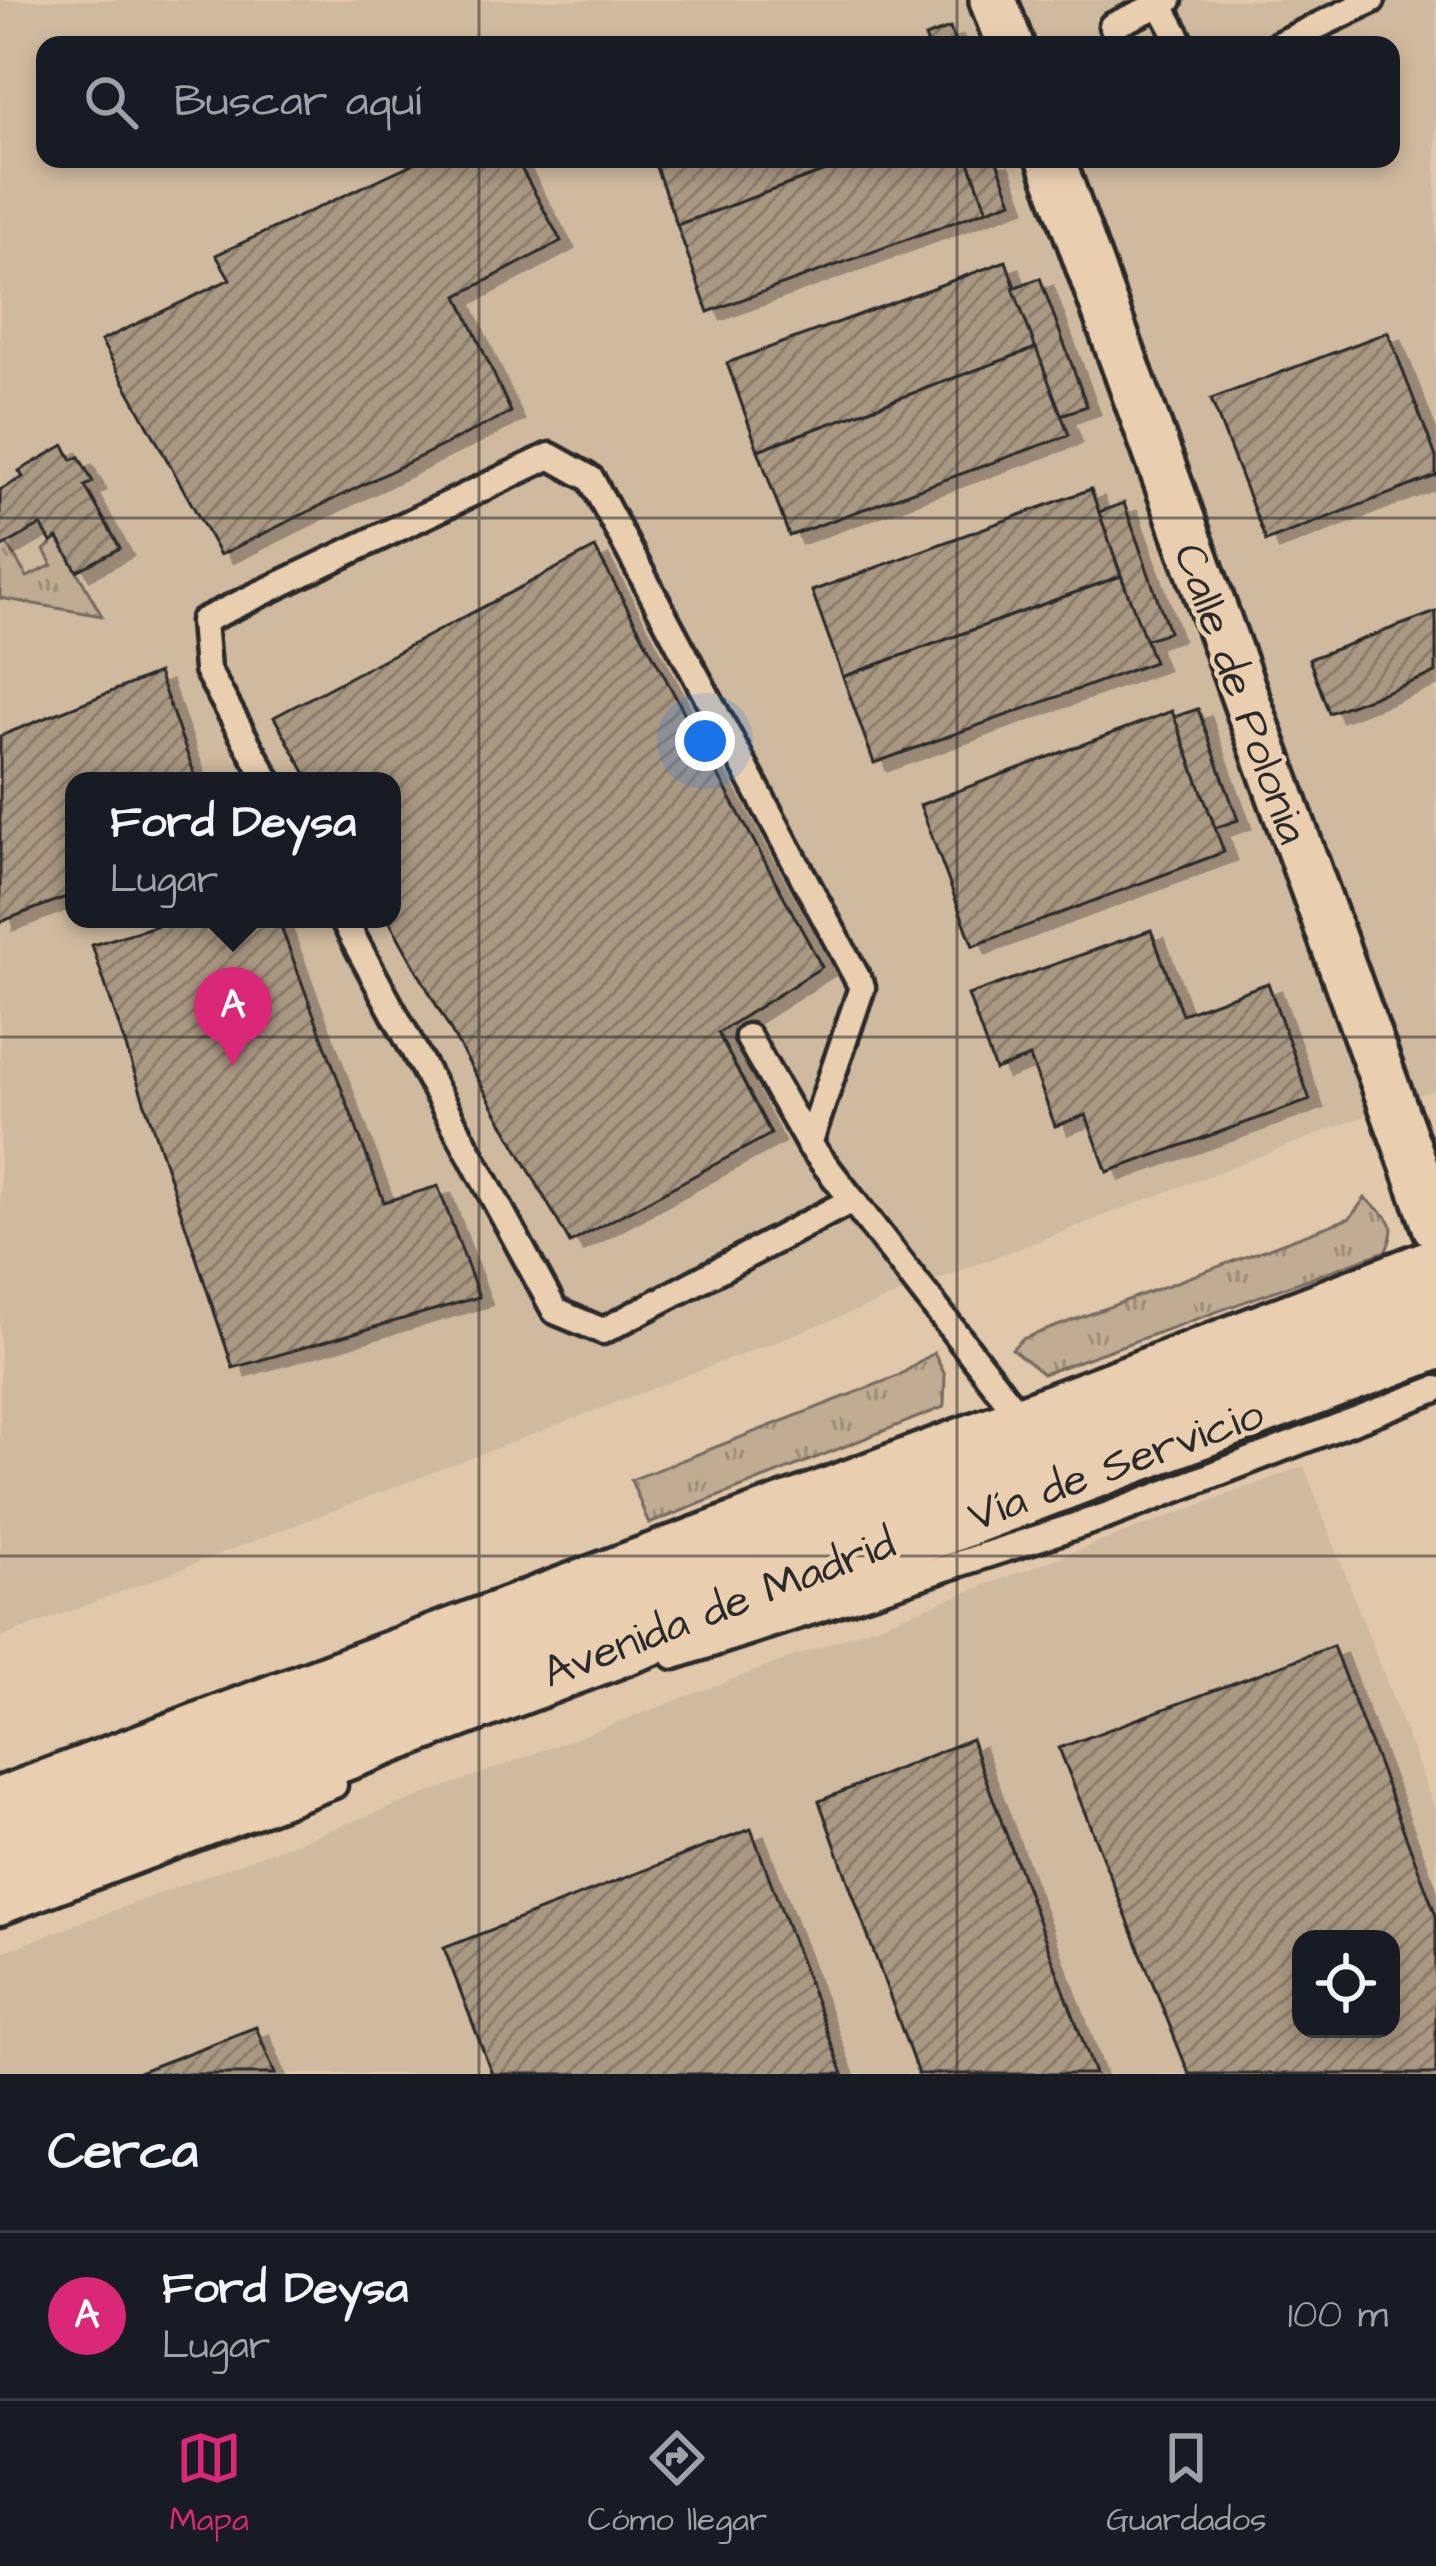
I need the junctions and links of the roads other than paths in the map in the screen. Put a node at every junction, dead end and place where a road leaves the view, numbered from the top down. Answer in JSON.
{"nodes":[{"id":1,"x":993,"y":0,"type":"edge"},
{"id":2,"x":1372,"y":0,"type":"edge"},
{"id":3,"x":1164,"y":2,"type":"edge"},
{"id":4,"x":1112,"y":26,"type":"dead end"},
{"id":5,"x":1007,"y":36,"type":"edge"},
{"id":6,"x":1178,"y":36,"type":"edge"},
{"id":7,"x":1297,"y":36,"type":"edge"},
{"id":8,"x":1054,"y":168,"type":"edge"},
{"id":9,"x":263,"y":772,"type":"edge"},
{"id":10,"x":348,"y":928,"type":"edge"},
{"id":11,"x":748,"y":1037,"type":"dead end"},
{"id":12,"x":809,"y":1144,"type":"junction"},
{"id":13,"x":852,"y":1200,"type":"junction"},
{"id":14,"x":1436,"y":1226,"type":"edge"},
{"id":15,"x":1436,"y":1272,"type":"edge"},
{"id":16,"x":1436,"y":1335,"type":"edge"},
{"id":17,"x":1436,"y":1388,"type":"edge"},
{"id":18,"x":1030,"y":1429,"type":"junction"},
{"id":19,"x":668,"y":1658,"type":"dead end"},
{"id":20,"x":548,"y":1695,"type":"dead end"},
{"id":21,"x":352,"y":1778,"type":"dead end"},
{"id":22,"x":0,"y":1812,"type":"edge"},
{"id":23,"x":167,"y":1814,"type":"junction"},
{"id":24,"x":0,"y":1876,"type":"edge"},
{"id":25,"x":0,"y":1912,"type":"edge"}],
"edges":[{"from":1,"to":5,"type":"street"},
{"from":2,"to":7,"type":"lane"},
{"from":3,"to":4,"type":"lane"},
{"from":3,"to":6,"type":"lane"},
{"from":8,"to":14,"type":"street","name":"Calle de Polonia"},
{"from":9,"to":12,"type":"lane"},
{"from":10,"to":13,"type":"lane"},
{"from":11,"to":12,"type":"lane"},
{"from":12,"to":13,"type":"lane"},
{"from":13,"to":18,"type":"lane"},
{"from":15,"to":18,"type":"main road","name":"Avenida de Madrid"},
{"from":16,"to":23,"type":"main road","name":"Avenida de Madrid"},
{"from":17,"to":19,"type":"lane","name":"Vía de Servicio"},
{"from":18,"to":22,"type":"main road","name":"Avenida de Madrid"},
{"from":20,"to":23,"type":"lane"},
{"from":21,"to":25,"type":"lane"},
{"from":23,"to":24,"type":"main road","name":"Avenida de Madrid"}]}
